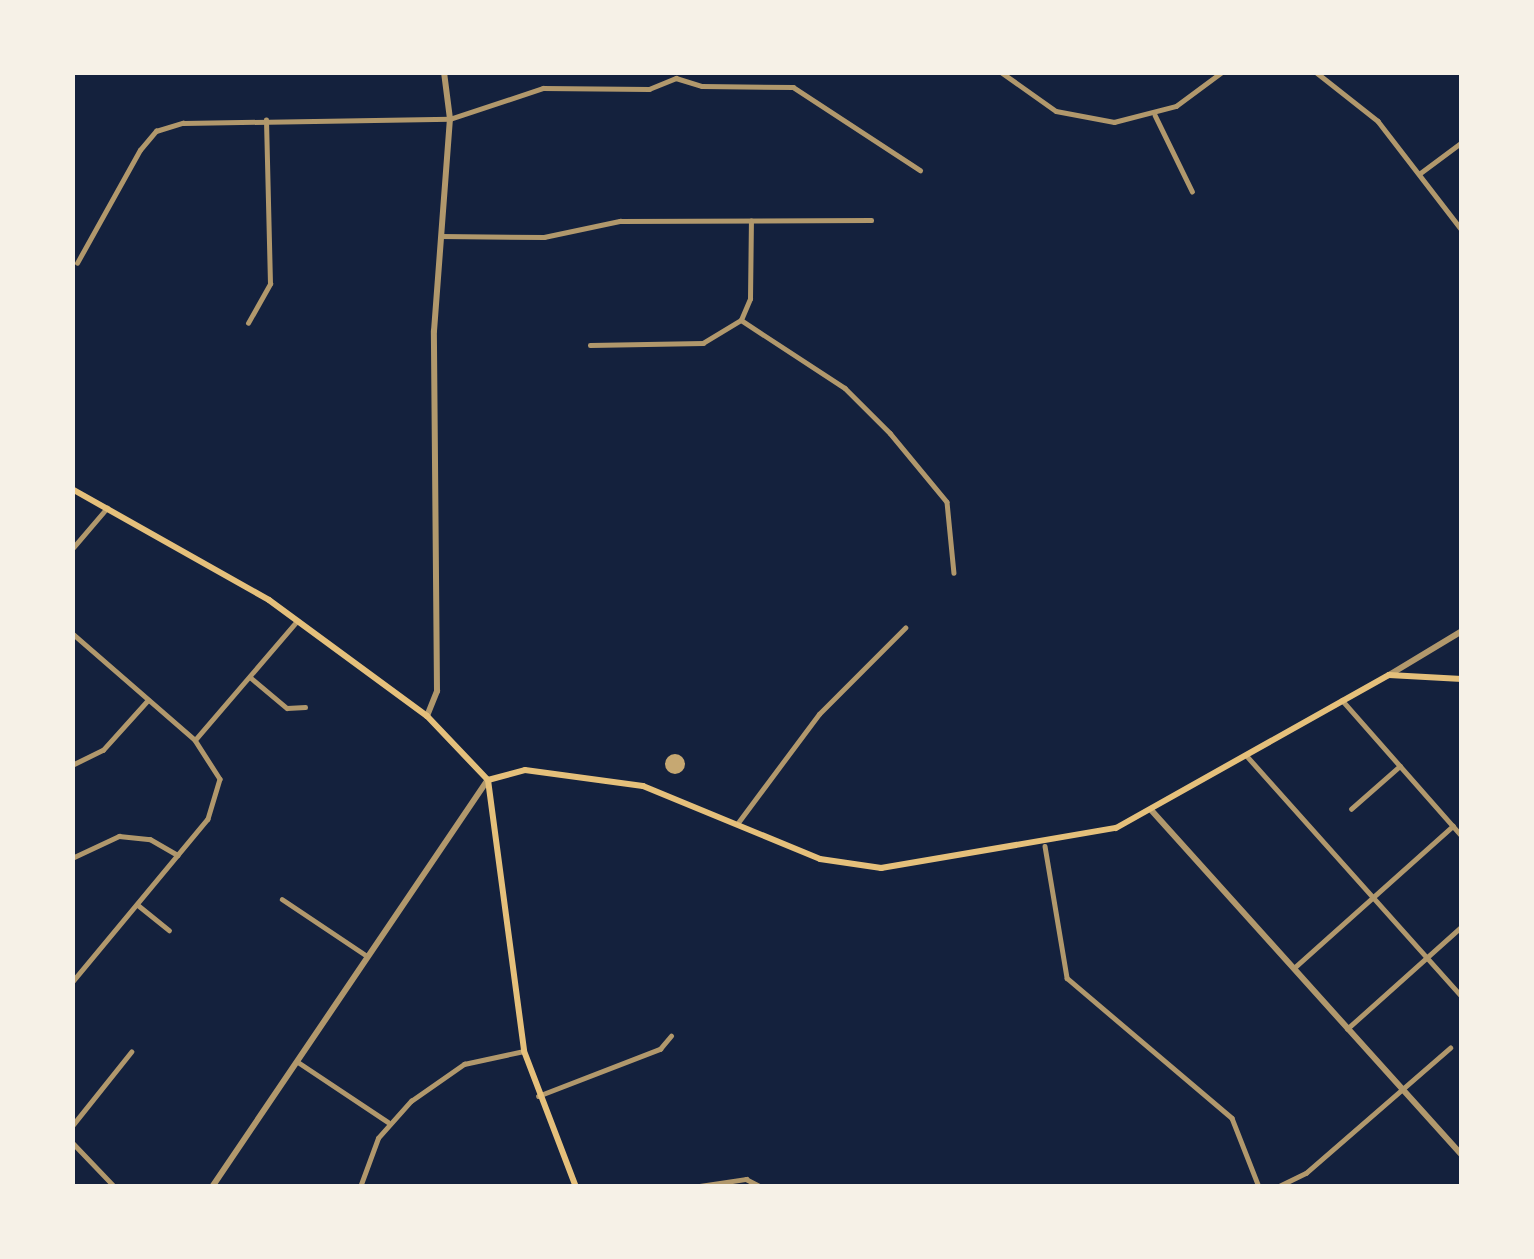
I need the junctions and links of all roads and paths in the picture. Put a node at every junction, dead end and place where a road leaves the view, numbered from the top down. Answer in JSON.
{"nodes":[{"id":1,"x":444,"y":72,"type":"edge"},
{"id":2,"x":1001,"y":72,"type":"edge"},
{"id":3,"x":1208,"y":72,"type":"edge"},
{"id":4,"x":1222,"y":72,"type":"edge"},
{"id":5,"x":1316,"y":72,"type":"edge"},
{"id":6,"x":1214,"y":80,"type":"junction"},
{"id":7,"x":1155,"y":115,"type":"junction"},
{"id":8,"x":450,"y":119,"type":"junction"},
{"id":9,"x":266,"y":120,"type":"junction"},
{"id":10,"x":1462,"y":142,"type":"edge"},
{"id":11,"x":920,"y":170,"type":"dead end"},
{"id":12,"x":1419,"y":174,"type":"junction"},
{"id":13,"x":1192,"y":191,"type":"dead end"},
{"id":14,"x":871,"y":220,"type":"dead end"},
{"id":15,"x":751,"y":221,"type":"junction"},
{"id":16,"x":1462,"y":230,"type":"edge"},
{"id":17,"x":441,"y":236,"type":"junction"},
{"id":18,"x":77,"y":263,"type":"dead end"},
{"id":19,"x":742,"y":320,"type":"junction"},
{"id":20,"x":248,"y":322,"type":"dead end"},
{"id":21,"x":590,"y":345,"type":"dead end"},
{"id":22,"x":72,"y":489,"type":"edge"},
{"id":23,"x":107,"y":508,"type":"junction"},
{"id":24,"x":72,"y":550,"type":"edge"},
{"id":25,"x":954,"y":573,"type":"dead end"},
{"id":26,"x":297,"y":621,"type":"junction"},
{"id":27,"x":905,"y":628,"type":"dead end"},
{"id":28,"x":1462,"y":631,"type":"edge"},
{"id":29,"x":72,"y":633,"type":"edge"},
{"id":30,"x":1389,"y":675,"type":"junction"},
{"id":31,"x":250,"y":677,"type":"junction"},
{"id":32,"x":1462,"y":680,"type":"edge"},
{"id":33,"x":148,"y":700,"type":"junction"},
{"id":34,"x":1342,"y":700,"type":"junction"},
{"id":35,"x":305,"y":707,"type":"dead end"},
{"id":36,"x":427,"y":716,"type":"junction"},
{"id":37,"x":195,"y":740,"type":"junction"},
{"id":38,"x":1246,"y":755,"type":"junction"},
{"id":39,"x":72,"y":765,"type":"edge"},
{"id":40,"x":1400,"y":766,"type":"junction"},
{"id":41,"x":488,"y":780,"type":"junction"},
{"id":42,"x":1351,"y":808,"type":"dead end"},
{"id":43,"x":1152,"y":811,"type":"junction"},
{"id":44,"x":737,"y":824,"type":"junction"},
{"id":45,"x":1453,"y":826,"type":"junction"},
{"id":46,"x":1462,"y":836,"type":"edge"},
{"id":47,"x":1045,"y":846,"type":"junction"},
{"id":48,"x":178,"y":855,"type":"junction"},
{"id":49,"x":72,"y":858,"type":"edge"},
{"id":50,"x":1374,"y":898,"type":"junction"},
{"id":51,"x":283,"y":899,"type":"dead end"},
{"id":52,"x":138,"y":905,"type":"junction"},
{"id":53,"x":1462,"y":926,"type":"edge"},
{"id":54,"x":169,"y":930,"type":"dead end"},
{"id":55,"x":368,"y":956,"type":"junction"},
{"id":56,"x":1427,"y":958,"type":"junction"},
{"id":57,"x":1294,"y":968,"type":"junction"},
{"id":58,"x":72,"y":982,"type":"edge"},
{"id":59,"x":1462,"y":997,"type":"edge"},
{"id":60,"x":1347,"y":1029,"type":"junction"},
{"id":61,"x":671,"y":1036,"type":"dead end"},
{"id":62,"x":1450,"y":1048,"type":"dead end"},
{"id":63,"x":524,"y":1051,"type":"junction"},
{"id":64,"x":131,"y":1052,"type":"dead end"},
{"id":65,"x":298,"y":1062,"type":"junction"},
{"id":66,"x":1402,"y":1090,"type":"junction"},
{"id":67,"x":538,"y":1096,"type":"junction"},
{"id":68,"x":388,"y":1122,"type":"junction"},
{"id":69,"x":72,"y":1126,"type":"edge"},
{"id":70,"x":72,"y":1142,"type":"edge"},
{"id":71,"x":1460,"y":1149,"type":"edge"},
{"id":72,"x":116,"y":1187,"type":"edge"},
{"id":73,"x":212,"y":1187,"type":"edge"},
{"id":74,"x":360,"y":1187,"type":"edge"},
{"id":75,"x":575,"y":1187,"type":"edge"},
{"id":76,"x":693,"y":1187,"type":"edge"},
{"id":77,"x":762,"y":1187,"type":"edge"},
{"id":78,"x":1259,"y":1187,"type":"edge"},
{"id":79,"x":1277,"y":1187,"type":"edge"}],
"edges":[{"from":1,"to":8,"type":"street"},
{"from":2,"to":7,"type":"street"},
{"from":3,"to":6,"type":"street"},
{"from":4,"to":6,"type":"street"},
{"from":5,"to":12,"type":"street"},
{"from":6,"to":7,"type":"street"},
{"from":7,"to":13,"type":"street"},
{"from":8,"to":9,"type":"street"},
{"from":8,"to":11,"type":"street"},
{"from":8,"to":17,"type":"street"},
{"from":9,"to":18,"type":"street"},
{"from":9,"to":20,"type":"street"},
{"from":10,"to":12,"type":"street"},
{"from":12,"to":16,"type":"street"},
{"from":14,"to":15,"type":"street"},
{"from":15,"to":17,"type":"street"},
{"from":15,"to":19,"type":"street"},
{"from":17,"to":36,"type":"street"},
{"from":19,"to":21,"type":"street"},
{"from":19,"to":25,"type":"street"},
{"from":22,"to":23,"type":"main road"},
{"from":23,"to":24,"type":"street"},
{"from":23,"to":26,"type":"main road"},
{"from":26,"to":31,"type":"street"},
{"from":26,"to":36,"type":"main road"},
{"from":27,"to":44,"type":"street"},
{"from":28,"to":30,"type":"street"},
{"from":29,"to":33,"type":"street"},
{"from":30,"to":32,"type":"main road"},
{"from":30,"to":34,"type":"main road"},
{"from":31,"to":35,"type":"street"},
{"from":31,"to":37,"type":"street"},
{"from":33,"to":37,"type":"street"},
{"from":33,"to":39,"type":"street"},
{"from":34,"to":38,"type":"main road"},
{"from":34,"to":40,"type":"street"},
{"from":36,"to":41,"type":"main road"},
{"from":37,"to":48,"type":"street"},
{"from":38,"to":43,"type":"main road"},
{"from":38,"to":50,"type":"street"},
{"from":40,"to":42,"type":"street"},
{"from":40,"to":45,"type":"street"},
{"from":41,"to":44,"type":"main road"},
{"from":41,"to":55,"type":"street"},
{"from":41,"to":63,"type":"main road"},
{"from":43,"to":47,"type":"main road"},
{"from":43,"to":57,"type":"street"},
{"from":44,"to":47,"type":"main road"},
{"from":45,"to":46,"type":"street"},
{"from":45,"to":50,"type":"street"},
{"from":47,"to":78,"type":"street"},
{"from":48,"to":49,"type":"street"},
{"from":48,"to":52,"type":"street"},
{"from":50,"to":56,"type":"street"},
{"from":50,"to":57,"type":"street"},
{"from":51,"to":55,"type":"street"},
{"from":52,"to":54,"type":"street"},
{"from":52,"to":58,"type":"street"},
{"from":53,"to":56,"type":"street"},
{"from":55,"to":65,"type":"street"},
{"from":56,"to":59,"type":"street"},
{"from":56,"to":60,"type":"street"},
{"from":57,"to":60,"type":"street"},
{"from":60,"to":66,"type":"street"},
{"from":61,"to":67,"type":"street"},
{"from":62,"to":66,"type":"street"},
{"from":63,"to":67,"type":"main road"},
{"from":63,"to":68,"type":"street"},
{"from":64,"to":69,"type":"street"},
{"from":65,"to":68,"type":"street"},
{"from":65,"to":73,"type":"street"},
{"from":66,"to":71,"type":"street"},
{"from":66,"to":79,"type":"street"},
{"from":67,"to":75,"type":"main road"},
{"from":68,"to":74,"type":"street"},
{"from":70,"to":72,"type":"street"},
{"from":76,"to":77,"type":"street"}]}
